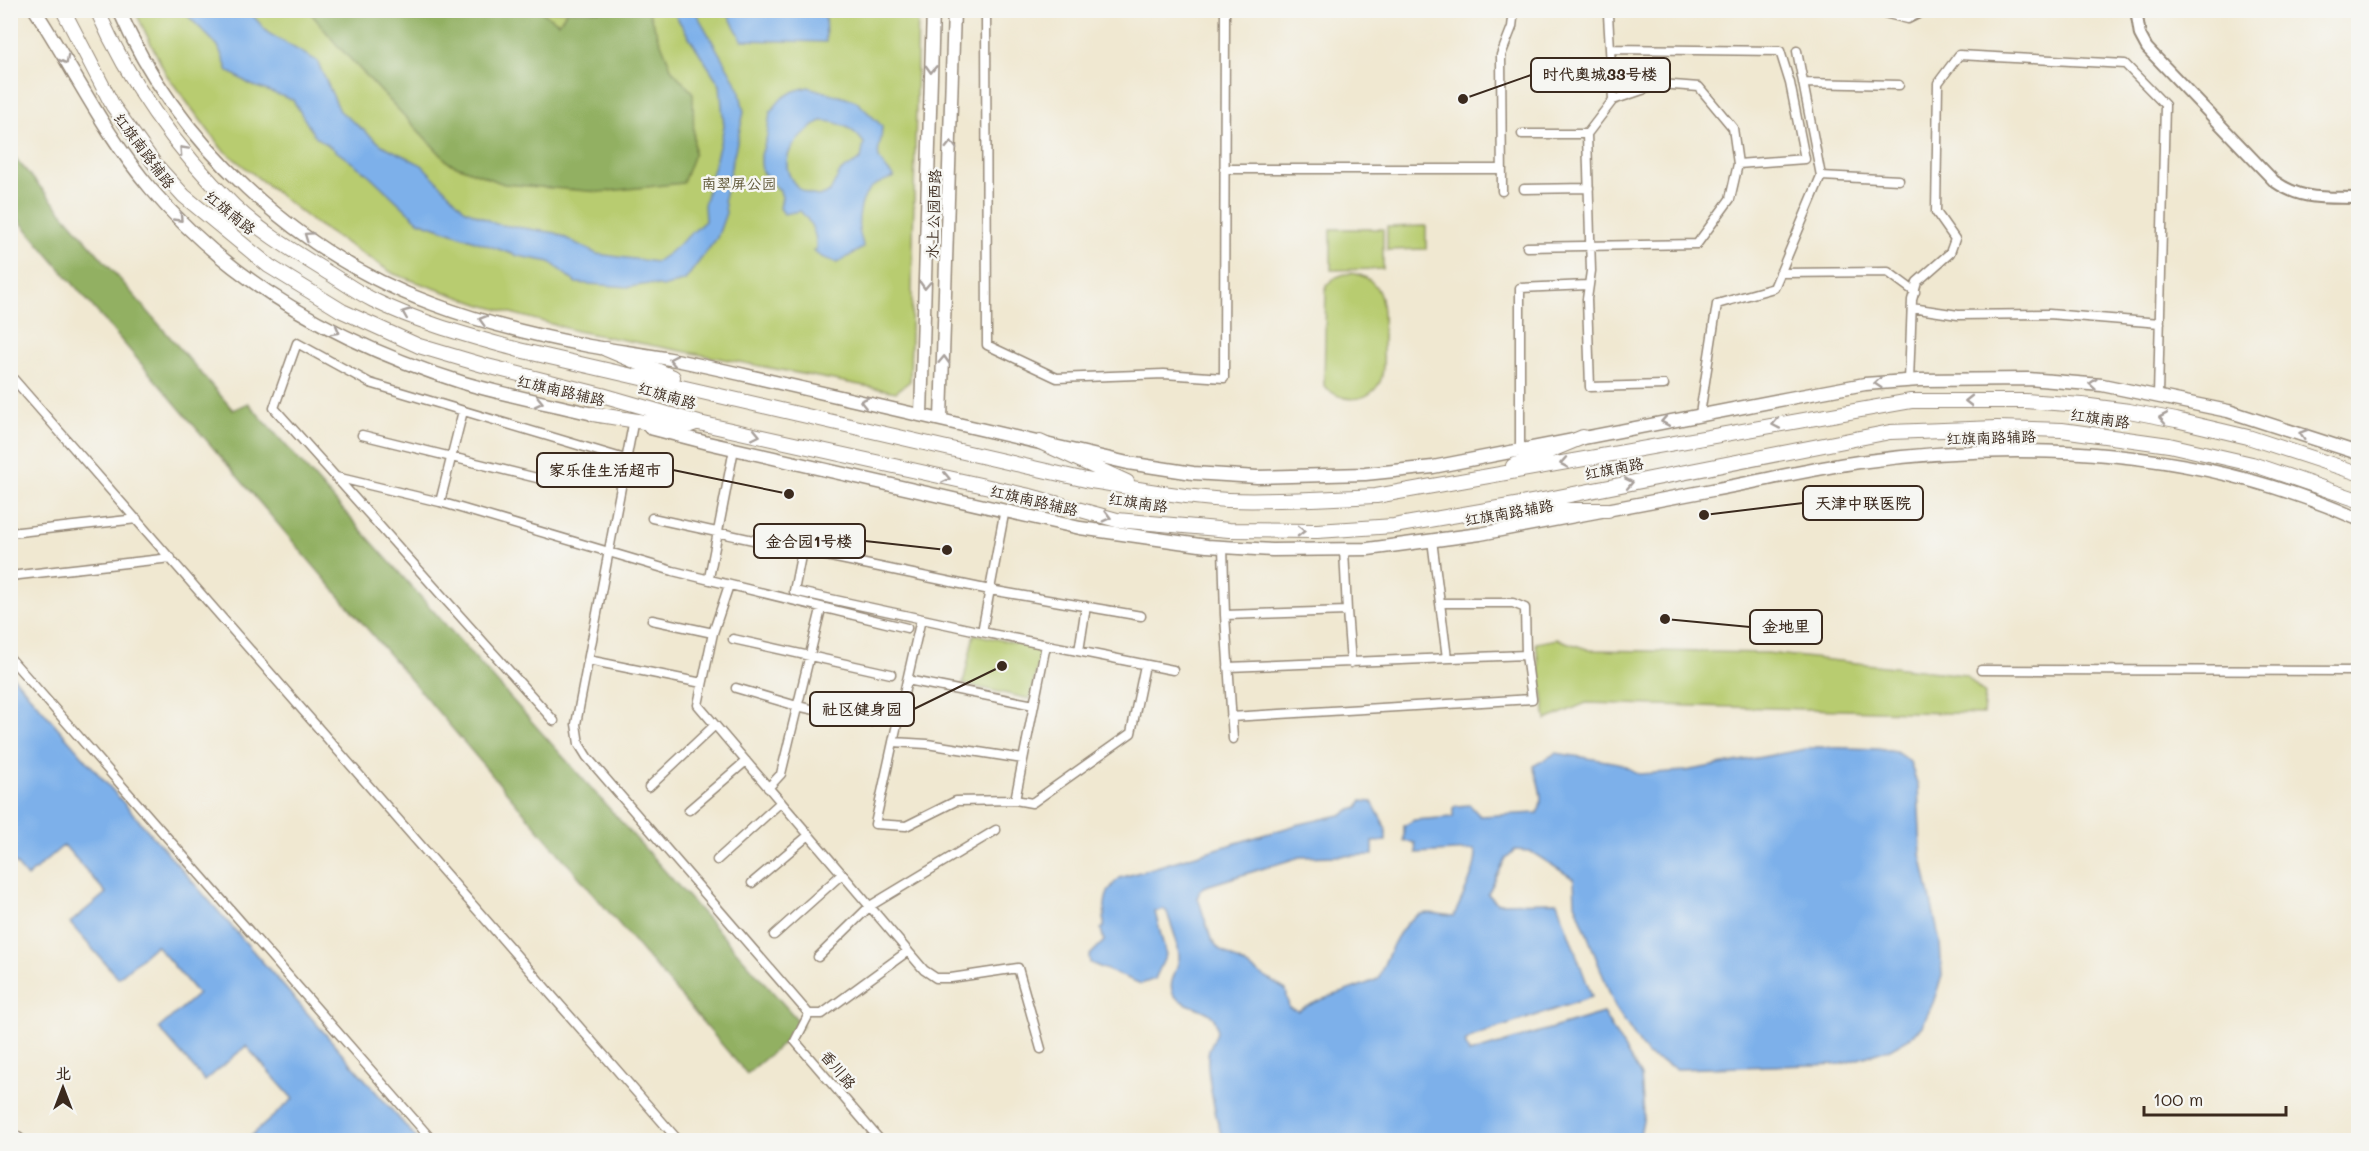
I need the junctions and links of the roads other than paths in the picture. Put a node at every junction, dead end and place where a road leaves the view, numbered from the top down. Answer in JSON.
{"nodes":[{"id":1,"x":35,"y":10,"type":"edge"},
{"id":2,"x":97,"y":10,"type":"edge"},
{"id":3,"x":119,"y":10,"type":"edge"},
{"id":4,"x":933,"y":10,"type":"edge"},
{"id":5,"x":954,"y":10,"type":"edge"},
{"id":6,"x":986,"y":10,"type":"edge"},
{"id":7,"x":1225,"y":10,"type":"edge"},
{"id":8,"x":1514,"y":10,"type":"edge"},
{"id":9,"x":1872,"y":10,"type":"edge"},
{"id":10,"x":1926,"y":10,"type":"edge"},
{"id":11,"x":2136,"y":10,"type":"edge"},
{"id":12,"x":63,"y":11,"type":"edge"},
{"id":13,"x":1608,"y":15,"type":"dead end"},
{"id":14,"x":1610,"y":49,"type":"junction"},
{"id":15,"x":1797,"y":51,"type":"dead end"},
{"id":16,"x":1803,"y":83,"type":"junction"},
{"id":17,"x":1899,"y":85,"type":"dead end"},
{"id":18,"x":1613,"y":100,"type":"junction"},
{"id":19,"x":1522,"y":134,"type":"dead end"},
{"id":20,"x":1587,"y":134,"type":"junction"},
{"id":21,"x":1737,"y":164,"type":"junction"},
{"id":22,"x":1502,"y":168,"type":"junction"},
{"id":23,"x":1224,"y":169,"type":"junction"},
{"id":24,"x":1821,"y":176,"type":"junction"},
{"id":25,"x":1899,"y":180,"type":"dead end"},
{"id":26,"x":1589,"y":188,"type":"junction"},
{"id":27,"x":1524,"y":189,"type":"dead end"},
{"id":28,"x":1502,"y":191,"type":"dead end"},
{"id":29,"x":2358,"y":198,"type":"edge"},
{"id":30,"x":1590,"y":246,"type":"junction"},
{"id":31,"x":1527,"y":248,"type":"dead end"},
{"id":32,"x":1780,"y":273,"type":"junction"},
{"id":33,"x":1588,"y":285,"type":"junction"},
{"id":34,"x":1915,"y":292,"type":"junction"},
{"id":35,"x":1912,"y":308,"type":"junction"},
{"id":36,"x":2160,"y":322,"type":"junction"},
{"id":37,"x":606,"y":349,"type":"junction"},
{"id":38,"x":10,"y":375,"type":"edge"},
{"id":39,"x":1909,"y":381,"type":"junction"},
{"id":40,"x":1664,"y":385,"type":"dead end"},
{"id":41,"x":711,"y":393,"type":"junction"},
{"id":42,"x":2158,"y":396,"type":"junction"},
{"id":43,"x":463,"y":411,"type":"junction"},
{"id":44,"x":593,"y":414,"type":"junction"},
{"id":45,"x":1700,"y":414,"type":"junction"},
{"id":46,"x":921,"y":415,"type":"junction"},
{"id":47,"x":941,"y":419,"type":"junction"},
{"id":48,"x":699,"y":423,"type":"junction"},
{"id":49,"x":633,"y":424,"type":"junction"},
{"id":50,"x":362,"y":435,"type":"dead end"},
{"id":51,"x":1583,"y":437,"type":"junction"},
{"id":52,"x":1040,"y":442,"type":"junction"},
{"id":53,"x":734,"y":449,"type":"junction"},
{"id":54,"x":1520,"y":451,"type":"junction"},
{"id":55,"x":2358,"y":453,"type":"edge"},
{"id":56,"x":451,"y":457,"type":"junction"},
{"id":57,"x":625,"y":459,"type":"junction"},
{"id":58,"x":2358,"y":473,"type":"edge"},
{"id":59,"x":1488,"y":476,"type":"junction"},
{"id":60,"x":336,"y":477,"type":"junction"},
{"id":61,"x":545,"y":480,"type":"dead end"},
{"id":62,"x":1146,"y":490,"type":"junction"},
{"id":63,"x":2358,"y":500,"type":"edge"},
{"id":64,"x":440,"y":502,"type":"junction"},
{"id":65,"x":1005,"y":509,"type":"junction"},
{"id":66,"x":1489,"y":509,"type":"junction"},
{"id":67,"x":1608,"y":510,"type":"junction"},
{"id":68,"x":652,"y":518,"type":"dead end"},
{"id":69,"x":137,"y":519,"type":"junction"},
{"id":70,"x":2358,"y":519,"type":"edge"},
{"id":71,"x":718,"y":532,"type":"junction"},
{"id":72,"x":10,"y":533,"type":"edge"},
{"id":73,"x":1432,"y":540,"type":"junction"},
{"id":74,"x":1223,"y":547,"type":"junction"},
{"id":75,"x":795,"y":549,"type":"dead end"},
{"id":76,"x":1344,"y":549,"type":"junction"},
{"id":77,"x":608,"y":551,"type":"junction"},
{"id":78,"x":171,"y":558,"type":"junction"},
{"id":79,"x":10,"y":576,"type":"edge"},
{"id":80,"x":709,"y":578,"type":"junction"},
{"id":81,"x":729,"y":585,"type":"junction"},
{"id":82,"x":990,"y":590,"type":"junction"},
{"id":83,"x":1440,"y":603,"type":"junction"},
{"id":84,"x":1086,"y":606,"type":"junction"},
{"id":85,"x":821,"y":609,"type":"junction"},
{"id":86,"x":1347,"y":612,"type":"junction"},
{"id":87,"x":1225,"y":615,"type":"junction"},
{"id":88,"x":1141,"y":616,"type":"dead end"},
{"id":89,"x":921,"y":619,"type":"junction"},
{"id":90,"x":652,"y":620,"type":"dead end"},
{"id":91,"x":906,"y":628,"type":"dead end"},
{"id":92,"x":982,"y":632,"type":"junction"},
{"id":93,"x":713,"y":633,"type":"junction"},
{"id":94,"x":733,"y":639,"type":"dead end"},
{"id":95,"x":1046,"y":645,"type":"junction"},
{"id":96,"x":1079,"y":651,"type":"junction"},
{"id":97,"x":1526,"y":655,"type":"junction"},
{"id":98,"x":810,"y":656,"type":"junction"},
{"id":99,"x":10,"y":658,"type":"edge"},
{"id":100,"x":1447,"y":658,"type":"junction"},
{"id":101,"x":588,"y":660,"type":"junction"},
{"id":102,"x":1351,"y":663,"type":"junction"},
{"id":103,"x":1145,"y":664,"type":"junction"},
{"id":104,"x":1228,"y":667,"type":"junction"},
{"id":105,"x":1173,"y":670,"type":"dead end"},
{"id":106,"x":1981,"y":670,"type":"dead end"},
{"id":107,"x":2358,"y":671,"type":"edge"},
{"id":108,"x":891,"y":674,"type":"dead end"},
{"id":109,"x":907,"y":680,"type":"junction"},
{"id":110,"x":702,"y":683,"type":"junction"},
{"id":111,"x":736,"y":688,"type":"dead end"},
{"id":112,"x":1034,"y":705,"type":"junction"},
{"id":113,"x":797,"y":706,"type":"junction"},
{"id":114,"x":1231,"y":717,"type":"junction"},
{"id":115,"x":554,"y":721,"type":"dead end"},
{"id":116,"x":871,"y":722,"type":"dead end"},
{"id":117,"x":715,"y":725,"type":"junction"},
{"id":118,"x":1233,"y":739,"type":"dead end"},
{"id":119,"x":893,"y":742,"type":"junction"},
{"id":120,"x":1023,"y":759,"type":"junction"},
{"id":121,"x":746,"y":761,"type":"junction"},
{"id":122,"x":649,"y":787,"type":"dead end"},
{"id":123,"x":768,"y":788,"type":"junction"},
{"id":124,"x":1015,"y":800,"type":"junction"},
{"id":125,"x":781,"y":802,"type":"junction"},
{"id":126,"x":689,"y":810,"type":"dead end"},
{"id":127,"x":996,"y":830,"type":"dead end"},
{"id":128,"x":809,"y":835,"type":"junction"},
{"id":129,"x":717,"y":860,"type":"dead end"},
{"id":130,"x":842,"y":874,"type":"junction"},
{"id":131,"x":752,"y":883,"type":"dead end"},
{"id":132,"x":870,"y":906,"type":"junction"},
{"id":133,"x":774,"y":934,"type":"dead end"},
{"id":134,"x":908,"y":951,"type":"junction"},
{"id":135,"x":818,"y":957,"type":"dead end"},
{"id":136,"x":809,"y":1014,"type":"junction"},
{"id":137,"x":1041,"y":1049,"type":"dead end"},
{"id":138,"x":10,"y":1131,"type":"edge"},
{"id":139,"x":22,"y":1140,"type":"edge"},
{"id":140,"x":432,"y":1140,"type":"edge"},
{"id":141,"x":678,"y":1140,"type":"edge"},
{"id":142,"x":880,"y":1140,"type":"edge"}],
"edges":[{"from":1,"to":44,"type":"main road","name":"红旗南路辅路","one_way":true},
{"from":41,"to":2,"type":"highway","name":"红旗南路","one_way":true},
{"from":37,"to":3,"type":"main road","one_way":true},
{"from":4,"to":46,"type":"main road","name":"水上公园西路","one_way":true},
{"from":47,"to":5,"type":"main road","name":"水上公园西路","one_way":true},
{"from":6,"to":23,"type":"street"},
{"from":7,"to":23,"type":"street"},
{"from":8,"to":22,"type":"street"},
{"from":9,"to":10,"type":"street"},
{"from":11,"to":29,"type":"street"},
{"from":12,"to":48,"type":"highway","name":"红旗南路"},
{"from":13,"to":14,"type":"street"},
{"from":14,"to":18,"type":"street"},
{"from":14,"to":21,"type":"street"},
{"from":15,"to":16,"type":"street"},
{"from":16,"to":17,"type":"street"},
{"from":16,"to":24,"type":"street"},
{"from":18,"to":20,"type":"street"},
{"from":18,"to":21,"type":"street"},
{"from":19,"to":20,"type":"street"},
{"from":20,"to":26,"type":"street"},
{"from":21,"to":30,"type":"street"},
{"from":22,"to":23,"type":"street"},
{"from":22,"to":28,"type":"street"},
{"from":24,"to":25,"type":"street"},
{"from":24,"to":32,"type":"street"},
{"from":26,"to":27,"type":"street"},
{"from":26,"to":30,"type":"street"},
{"from":30,"to":31,"type":"street"},
{"from":30,"to":33,"type":"street"},
{"from":32,"to":34,"type":"street"},
{"from":32,"to":45,"type":"street"},
{"from":33,"to":40,"type":"street"},
{"from":33,"to":54,"type":"street"},
{"from":34,"to":35,"type":"street"},
{"from":34,"to":36,"type":"street"},
{"from":35,"to":36,"type":"street"},
{"from":35,"to":39,"type":"street"},
{"from":36,"to":42,"type":"street"},
{"from":37,"to":41,"type":"highway"},
{"from":46,"to":37,"type":"main road","one_way":true},
{"from":38,"to":69,"type":"street"},
{"from":42,"to":39,"type":"main road","one_way":true},
{"from":39,"to":45,"type":"main road","one_way":true},
{"from":41,"to":62,"type":"highway","name":"红旗南路"},
{"from":55,"to":42,"type":"main road","one_way":true},
{"from":43,"to":56,"type":"street"},
{"from":43,"to":57,"type":"street"},
{"from":43,"to":60,"type":"street"},
{"from":44,"to":48,"type":"highway"},
{"from":44,"to":49,"type":"main road","name":"红旗南路辅路"},
{"from":45,"to":51,"type":"main road","one_way":true},
{"from":46,"to":47,"type":"main road"},
{"from":47,"to":52,"type":"main road"},
{"from":48,"to":66,"type":"highway","name":"红旗南路","one_way":true},
{"from":49,"to":53,"type":"main road","name":"红旗南路辅路"},
{"from":49,"to":57,"type":"street"},
{"from":50,"to":56,"type":"street"},
{"from":51,"to":54,"type":"main road"},
{"from":51,"to":59,"type":"highway"},
{"from":52,"to":54,"type":"main road"},
{"from":52,"to":62,"type":"highway"},
{"from":53,"to":65,"type":"main road","name":"红旗南路辅路"},
{"from":53,"to":71,"type":"street"},
{"from":56,"to":61,"type":"street"},
{"from":56,"to":64,"type":"street"},
{"from":57,"to":77,"type":"street"},
{"from":58,"to":59,"type":"highway","name":"红旗南路","one_way":true},
{"from":59,"to":62,"type":"highway","name":"红旗南路"},
{"from":60,"to":64,"type":"street"},
{"from":60,"to":115,"type":"street"},
{"from":66,"to":63,"type":"highway","name":"红旗南路","one_way":true},
{"from":64,"to":77,"type":"street"},
{"from":65,"to":74,"type":"main road","name":"红旗南路辅路"},
{"from":65,"to":82,"type":"street"},
{"from":66,"to":67,"type":"highway"},
{"from":67,"to":70,"type":"main road","name":"红旗南路辅路"},
{"from":67,"to":73,"type":"main road","name":"红旗南路辅路"},
{"from":68,"to":71,"type":"street"},
{"from":69,"to":72,"type":"street"},
{"from":69,"to":78,"type":"street"},
{"from":71,"to":75,"type":"street"},
{"from":71,"to":80,"type":"street"},
{"from":73,"to":76,"type":"main road","name":"红旗南路辅路"},
{"from":73,"to":83,"type":"street"},
{"from":74,"to":76,"type":"main road","name":"红旗南路辅路"},
{"from":74,"to":87,"type":"street"},
{"from":76,"to":86,"type":"street"},
{"from":77,"to":80,"type":"street"},
{"from":77,"to":101,"type":"street"},
{"from":78,"to":79,"type":"street"},
{"from":78,"to":141,"type":"street"},
{"from":80,"to":81,"type":"street"},
{"from":81,"to":85,"type":"street"},
{"from":81,"to":93,"type":"street"},
{"from":82,"to":84,"type":"street"},
{"from":82,"to":89,"type":"street"},
{"from":82,"to":92,"type":"street"},
{"from":83,"to":97,"type":"street"},
{"from":83,"to":100,"type":"street"},
{"from":84,"to":88,"type":"street"},
{"from":84,"to":96,"type":"street"},
{"from":85,"to":91,"type":"street"},
{"from":85,"to":98,"type":"street"},
{"from":86,"to":87,"type":"street"},
{"from":86,"to":102,"type":"street"},
{"from":87,"to":104,"type":"street"},
{"from":89,"to":92,"type":"street"},
{"from":89,"to":109,"type":"street"},
{"from":90,"to":93,"type":"street"},
{"from":92,"to":95,"type":"street"},
{"from":93,"to":110,"type":"street"},
{"from":94,"to":98,"type":"street"},
{"from":95,"to":96,"type":"street"},
{"from":95,"to":112,"type":"street"},
{"from":96,"to":103,"type":"street"},
{"from":97,"to":100,"type":"street"},
{"from":97,"to":114,"type":"street"},
{"from":98,"to":108,"type":"street"},
{"from":98,"to":113,"type":"street"},
{"from":99,"to":140,"type":"street"},
{"from":100,"to":102,"type":"street"},
{"from":101,"to":110,"type":"street"},
{"from":101,"to":136,"type":"street"},
{"from":102,"to":104,"type":"street"},
{"from":103,"to":105,"type":"street"},
{"from":103,"to":124,"type":"street"},
{"from":104,"to":114,"type":"street"},
{"from":106,"to":107,"type":"street"},
{"from":109,"to":112,"type":"street"},
{"from":109,"to":119,"type":"street"},
{"from":110,"to":117,"type":"street"},
{"from":111,"to":113,"type":"street"},
{"from":112,"to":120,"type":"street"},
{"from":113,"to":116,"type":"street"},
{"from":113,"to":123,"type":"street"},
{"from":114,"to":118,"type":"street"},
{"from":117,"to":121,"type":"street"},
{"from":117,"to":122,"type":"street"},
{"from":119,"to":120,"type":"street"},
{"from":119,"to":124,"type":"street"},
{"from":120,"to":124,"type":"street"},
{"from":121,"to":123,"type":"street"},
{"from":121,"to":126,"type":"street"},
{"from":123,"to":125,"type":"street"},
{"from":125,"to":128,"type":"street"},
{"from":125,"to":129,"type":"street"},
{"from":127,"to":132,"type":"street"},
{"from":128,"to":130,"type":"street"},
{"from":128,"to":131,"type":"street"},
{"from":130,"to":132,"type":"street"},
{"from":130,"to":133,"type":"street"},
{"from":132,"to":134,"type":"street"},
{"from":132,"to":135,"type":"street"},
{"from":134,"to":136,"type":"street"},
{"from":134,"to":137,"type":"street"},
{"from":136,"to":142,"type":"street","name":"香川路"},
{"from":138,"to":139,"type":"street"}]}
